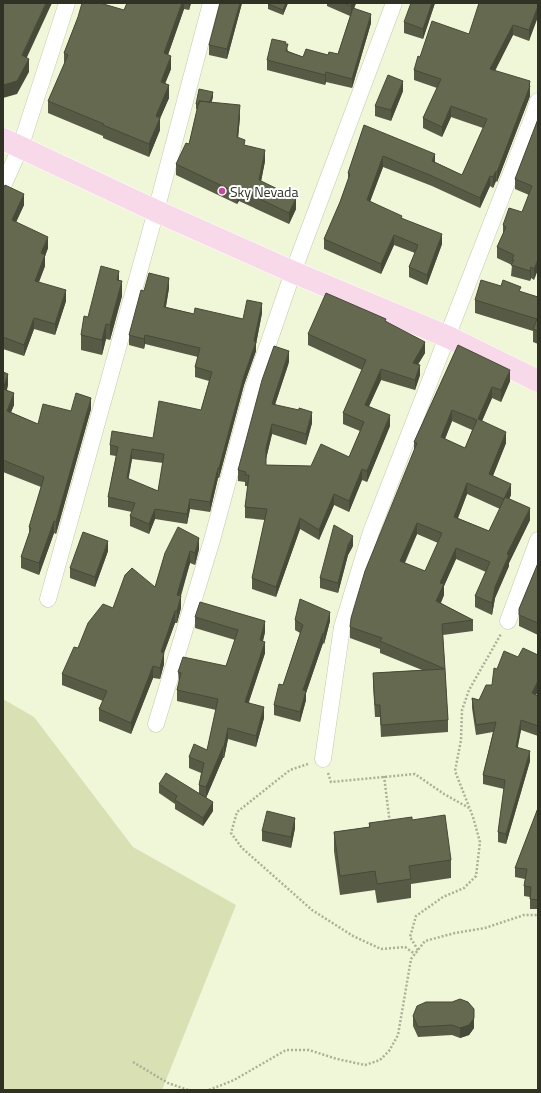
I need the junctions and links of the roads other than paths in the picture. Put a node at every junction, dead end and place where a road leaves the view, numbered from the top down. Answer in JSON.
{"nodes":[{"id":1,"x":67,"y":3,"type":"edge"},
{"id":2,"x":211,"y":3,"type":"edge"},
{"id":3,"x":394,"y":3,"type":"edge"},
{"id":4,"x":538,"y":101,"type":"edge"},
{"id":5,"x":12,"y":144,"type":"edge"},
{"id":6,"x":3,"y":186,"type":"edge"},
{"id":7,"x":156,"y":211,"type":"junction"},
{"id":8,"x":294,"y":272,"type":"junction"},
{"id":9,"x":448,"y":337,"type":"junction"},
{"id":10,"x":538,"y":381,"type":"edge"},
{"id":11,"x":538,"y":540,"type":"edge"},
{"id":12,"x":48,"y":599,"type":"dead end"},
{"id":13,"x":508,"y":621,"type":"road end"},
{"id":14,"x":156,"y":724,"type":"dead end"},
{"id":15,"x":323,"y":759,"type":"road end"}],
"edges":[{"from":1,"to":5,"type":"street"},
{"from":2,"to":7,"type":"street"},
{"from":3,"to":8,"type":"street"},
{"from":4,"to":9,"type":"street"},
{"from":5,"to":6,"type":"street"},
{"from":5,"to":7,"type":"main road"},
{"from":7,"to":8,"type":"main road"},
{"from":7,"to":12,"type":"street"},
{"from":8,"to":9,"type":"main road"},
{"from":8,"to":14,"type":"street"},
{"from":9,"to":10,"type":"main road"},
{"from":9,"to":15,"type":"street"},
{"from":11,"to":13,"type":"street"}]}
